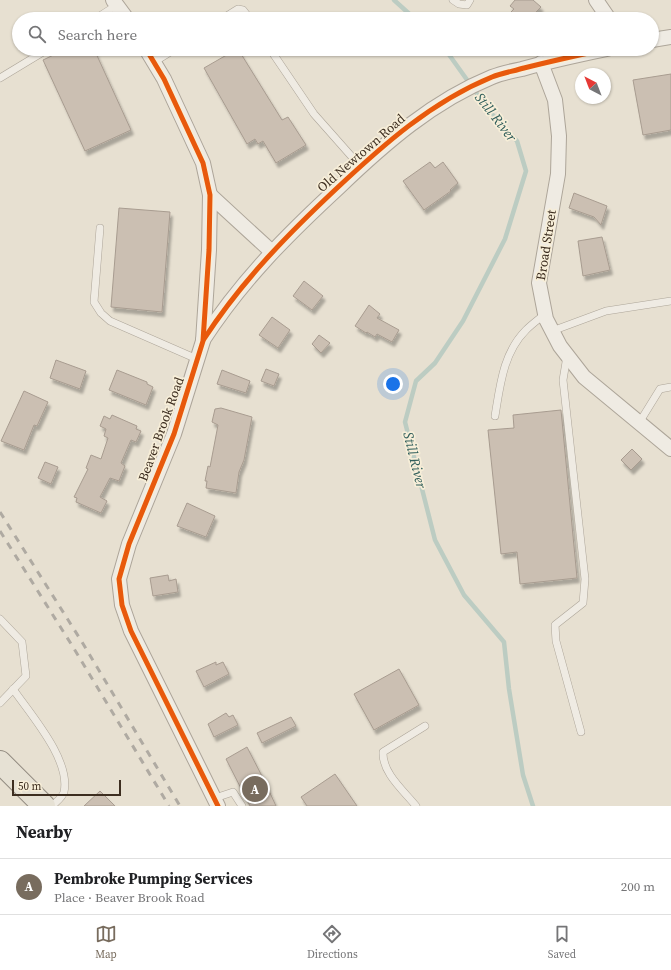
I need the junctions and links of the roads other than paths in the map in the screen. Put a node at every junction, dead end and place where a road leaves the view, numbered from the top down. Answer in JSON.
{"nodes":[{"id":1,"x":453,"y":0,"type":"edge"},
{"id":2,"x":470,"y":0,"type":"edge"},
{"id":3,"x":596,"y":0,"type":"edge"},
{"id":4,"x":115,"y":2,"type":"edge"},
{"id":5,"x":103,"y":12,"type":"edge"},
{"id":6,"x":122,"y":12,"type":"edge"},
{"id":7,"x":233,"y":12,"type":"edge"},
{"id":8,"x":245,"y":12,"type":"edge"},
{"id":9,"x":604,"y":12,"type":"edge"},
{"id":10,"x":671,"y":37,"type":"edge"},
{"id":11,"x":659,"y":39,"type":"edge"},
{"id":12,"x":36,"y":56,"type":"edge"},
{"id":13,"x":150,"y":56,"type":"edge"},
{"id":14,"x":164,"y":56,"type":"edge"},
{"id":15,"x":275,"y":56,"type":"edge"},
{"id":16,"x":574,"y":56,"type":"edge"},
{"id":17,"x":154,"y":62,"type":"junction"},
{"id":18,"x":541,"y":63,"type":"junction"},
{"id":19,"x":0,"y":78,"type":"edge"},
{"id":20,"x":360,"y":166,"type":"junction"},
{"id":21,"x":210,"y":195,"type":"junction"},
{"id":22,"x":100,"y":228,"type":"dead end"},
{"id":23,"x":272,"y":252,"type":"junction"},
{"id":24,"x":671,"y":301,"type":"edge"},
{"id":25,"x":545,"y":314,"type":"junction"},
{"id":26,"x":552,"y":331,"type":"junction"},
{"id":27,"x":203,"y":340,"type":"junction"},
{"id":28,"x":567,"y":355,"type":"junction"},
{"id":29,"x":197,"y":359,"type":"junction"},
{"id":30,"x":671,"y":387,"type":"edge"},
{"id":31,"x":495,"y":416,"type":"dead end"},
{"id":32,"x":640,"y":423,"type":"junction"},
{"id":33,"x":671,"y":449,"type":"edge"},
{"id":34,"x":0,"y":619,"type":"edge"},
{"id":35,"x":13,"y":689,"type":"junction"},
{"id":36,"x":0,"y":703,"type":"edge"},
{"id":37,"x":425,"y":726,"type":"dead end"},
{"id":38,"x":581,"y":732,"type":"dead end"},
{"id":39,"x":0,"y":762,"type":"edge"},
{"id":40,"x":216,"y":802,"type":"edge"},
{"id":41,"x":44,"y":806,"type":"edge"},
{"id":42,"x":52,"y":806,"type":"edge"},
{"id":43,"x":242,"y":806,"type":"edge"},
{"id":44,"x":416,"y":806,"type":"edge"}],
"edges":[{"from":1,"to":2,"type":"lane"},
{"from":3,"to":9,"type":"street"},
{"from":4,"to":5,"type":"lane"},
{"from":4,"to":6,"type":"street"},
{"from":7,"to":8,"type":"lane"},
{"from":10,"to":11,"type":"street"},
{"from":12,"to":19,"type":"lane"},
{"from":13,"to":17,"type":"street","name":"Beaver Brook Road"},
{"from":14,"to":17,"type":"lane"},
{"from":15,"to":20,"type":"lane"},
{"from":16,"to":18,"type":"street","name":"Old Newtown Road"},
{"from":17,"to":21,"type":"street","name":"Beaver Brook Road"},
{"from":18,"to":20,"type":"street","name":"Old Newtown Road"},
{"from":18,"to":25,"type":"street","name":"Broad Street"},
{"from":20,"to":23,"type":"street","name":"Old Newtown Road"},
{"from":21,"to":23,"type":"street"},
{"from":21,"to":27,"type":"street","name":"Beaver Brook Road"},
{"from":22,"to":29,"type":"lane"},
{"from":23,"to":27,"type":"street","name":"Old Newtown Road"},
{"from":24,"to":26,"type":"lane"},
{"from":25,"to":26,"type":"street","name":"Broad Street"},
{"from":25,"to":31,"type":"lane"},
{"from":26,"to":28,"type":"street","name":"Broad Street"},
{"from":27,"to":29,"type":"street","name":"Beaver Brook Road"},
{"from":28,"to":32,"type":"street","name":"Broad Street"},
{"from":28,"to":38,"type":"lane"},
{"from":29,"to":40,"type":"street","name":"Beaver Brook Road"},
{"from":30,"to":32,"type":"lane"},
{"from":32,"to":33,"type":"street","name":"Broad Street"},
{"from":34,"to":35,"type":"lane"},
{"from":35,"to":36,"type":"lane"},
{"from":35,"to":42,"type":"lane"},
{"from":37,"to":44,"type":"lane"},
{"from":39,"to":41,"type":"main road"},
{"from":40,"to":43,"type":"lane"}]}
